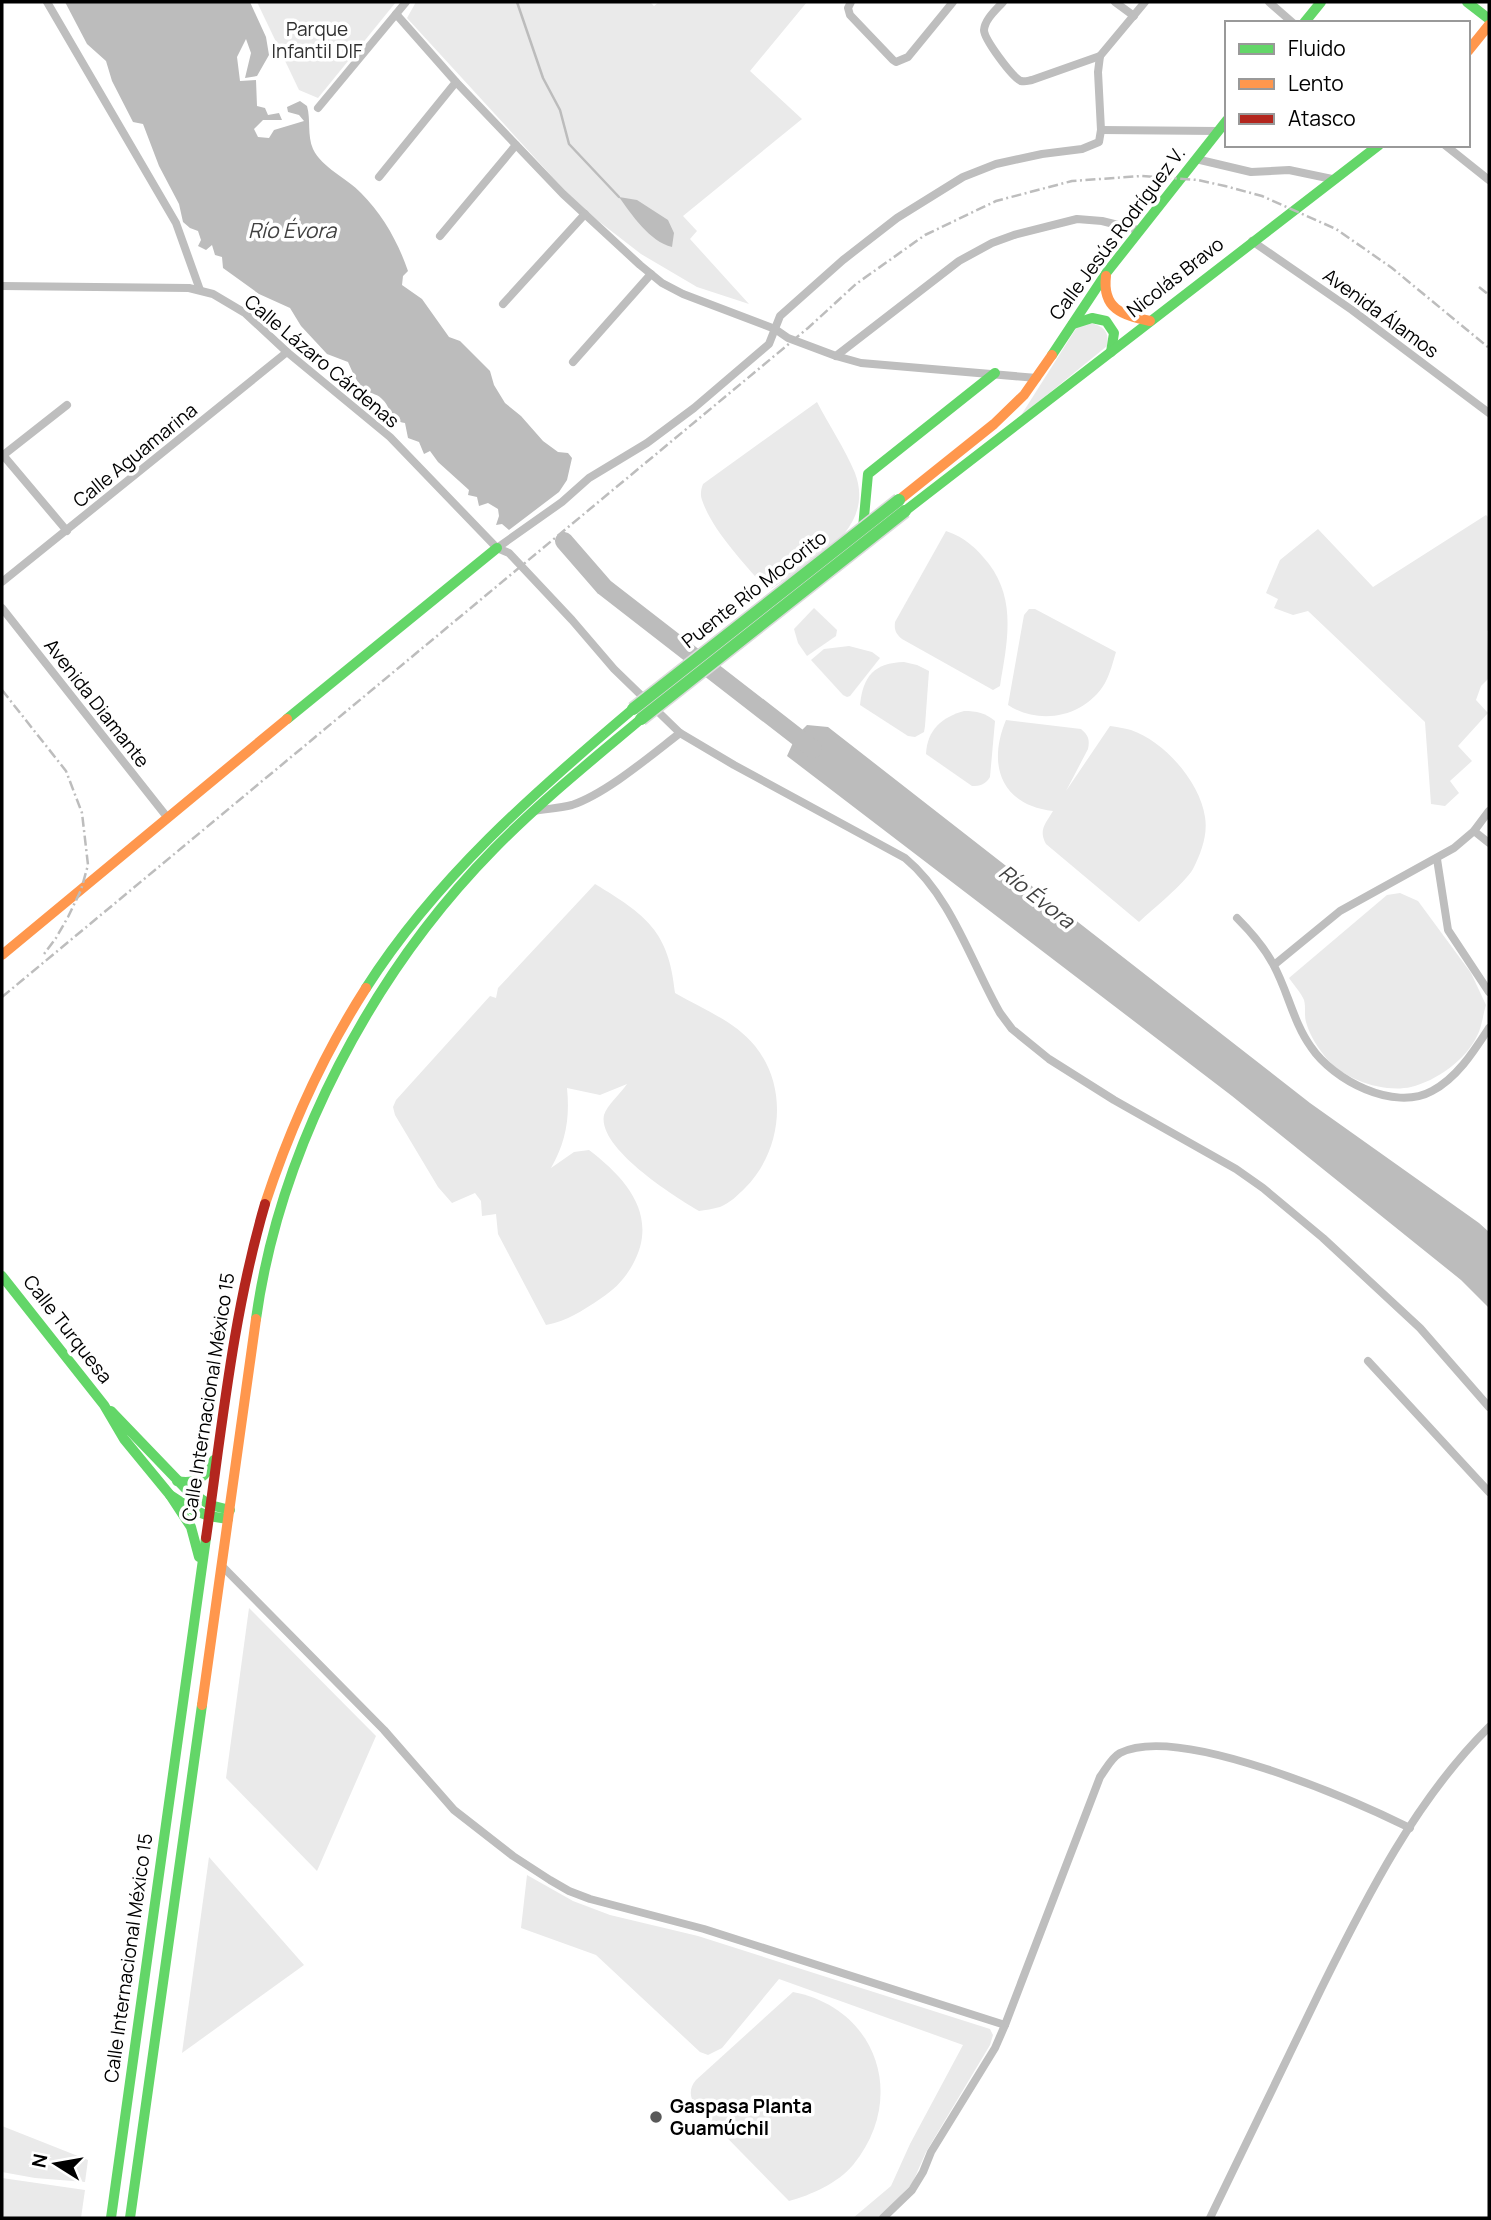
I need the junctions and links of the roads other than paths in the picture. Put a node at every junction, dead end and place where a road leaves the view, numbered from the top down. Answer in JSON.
{"nodes":[{"id":1,"x":47,"y":2,"type":"edge"},
{"id":2,"x":406,"y":2,"type":"edge"},
{"id":3,"x":851,"y":2,"type":"edge"},
{"id":4,"x":953,"y":2,"type":"edge"},
{"id":5,"x":1003,"y":2,"type":"edge"},
{"id":6,"x":1115,"y":2,"type":"edge"},
{"id":7,"x":1145,"y":2,"type":"edge"},
{"id":8,"x":1269,"y":2,"type":"edge"},
{"id":9,"x":1321,"y":2,"type":"edge"},
{"id":10,"x":1467,"y":2,"type":"edge"},
{"id":11,"x":396,"y":14,"type":"junction"},
{"id":12,"x":1134,"y":16,"type":"junction"},
{"id":13,"x":1489,"y":19,"type":"edge"},
{"id":14,"x":1291,"y":21,"type":"edge"},
{"id":15,"x":1306,"y":21,"type":"edge"},
{"id":16,"x":1489,"y":25,"type":"edge"},
{"id":17,"x":1470,"y":49,"type":"edge"},
{"id":18,"x":1100,"y":56,"type":"junction"},
{"id":19,"x":456,"y":82,"type":"junction"},
{"id":20,"x":318,"y":108,"type":"dead end"},
{"id":21,"x":1225,"y":122,"type":"edge"},
{"id":22,"x":1101,"y":130,"type":"junction"},
{"id":23,"x":1218,"y":131,"type":"junction"},
{"id":24,"x":516,"y":145,"type":"junction"},
{"id":25,"x":1376,"y":147,"type":"edge"},
{"id":26,"x":1448,"y":147,"type":"edge"},
{"id":27,"x":1196,"y":159,"type":"junction"},
{"id":28,"x":379,"y":177,"type":"dead end"},
{"id":29,"x":1332,"y":180,"type":"junction"},
{"id":30,"x":1489,"y":180,"type":"edge"},
{"id":31,"x":585,"y":214,"type":"junction"},
{"id":32,"x":1138,"y":230,"type":"junction"},
{"id":33,"x":440,"y":236,"type":"dead end"},
{"id":34,"x":1252,"y":241,"type":"junction"},
{"id":35,"x":1107,"y":272,"type":"junction"},
{"id":36,"x":651,"y":274,"type":"junction"},
{"id":37,"x":2,"y":286,"type":"edge"},
{"id":38,"x":200,"y":290,"type":"junction"},
{"id":39,"x":503,"y":304,"type":"dead end"},
{"id":40,"x":1150,"y":321,"type":"junction"},
{"id":41,"x":1071,"y":325,"type":"junction"},
{"id":42,"x":775,"y":329,"type":"junction"},
{"id":43,"x":287,"y":352,"type":"junction"},
{"id":44,"x":1111,"y":352,"type":"junction"},
{"id":45,"x":836,"y":356,"type":"junction"},
{"id":46,"x":573,"y":362,"type":"dead end"},
{"id":47,"x":995,"y":373,"type":"junction"},
{"id":48,"x":1037,"y":378,"type":"junction"},
{"id":49,"x":67,"y":405,"type":"dead end"},
{"id":50,"x":1489,"y":413,"type":"edge"},
{"id":51,"x":2,"y":456,"type":"edge"},
{"id":52,"x":902,"y":505,"type":"junction"},
{"id":53,"x":863,"y":528,"type":"junction"},
{"id":54,"x":67,"y":531,"type":"junction"},
{"id":55,"x":497,"y":548,"type":"junction"},
{"id":56,"x":2,"y":582,"type":"edge"},
{"id":57,"x":2,"y":608,"type":"edge"},
{"id":58,"x":637,"y":714,"type":"junction"},
{"id":59,"x":680,"y":733,"type":"junction"},
{"id":60,"x":532,"y":811,"type":"junction"},
{"id":61,"x":1489,"y":811,"type":"edge"},
{"id":62,"x":167,"y":817,"type":"junction"},
{"id":63,"x":1474,"y":831,"type":"junction"},
{"id":64,"x":1489,"y":843,"type":"edge"},
{"id":65,"x":1437,"y":859,"type":"junction"},
{"id":66,"x":1237,"y":918,"type":"dead end"},
{"id":67,"x":2,"y":955,"type":"edge"},
{"id":68,"x":1274,"y":965,"type":"junction"},
{"id":69,"x":1489,"y":992,"type":"edge"},
{"id":70,"x":1489,"y":1028,"type":"edge"},
{"id":71,"x":2,"y":1276,"type":"edge"},
{"id":72,"x":1368,"y":1362,"type":"dead end"},
{"id":73,"x":104,"y":1405,"type":"junction"},
{"id":74,"x":1489,"y":1407,"type":"edge"},
{"id":75,"x":220,"y":1443,"type":"junction"},
{"id":76,"x":177,"y":1481,"type":"junction"},
{"id":77,"x":1489,"y":1492,"type":"edge"},
{"id":78,"x":170,"y":1494,"type":"junction"},
{"id":79,"x":209,"y":1511,"type":"junction"},
{"id":80,"x":229,"y":1515,"type":"junction"},
{"id":81,"x":201,"y":1565,"type":"junction"},
{"id":82,"x":222,"y":1566,"type":"junction"},
{"id":83,"x":1489,"y":1727,"type":"edge"},
{"id":84,"x":1410,"y":1828,"type":"junction"},
{"id":85,"x":1004,"y":2025,"type":"junction"},
{"id":86,"x":111,"y":2218,"type":"edge"},
{"id":87,"x":130,"y":2218,"type":"edge"},
{"id":88,"x":883,"y":2218,"type":"edge"},
{"id":89,"x":1210,"y":2218,"type":"edge"}],
"edges":[{"from":1,"to":38,"type":"street"},
{"from":2,"to":11,"type":"street"},
{"from":3,"to":4,"type":"street"},
{"from":5,"to":18,"type":"street"},
{"from":6,"to":12,"type":"street"},
{"from":7,"to":12,"type":"street"},
{"from":8,"to":14,"type":"street"},
{"from":9,"to":15,"type":"main road"},
{"from":10,"to":13,"type":"main road"},
{"from":11,"to":19,"type":"street"},
{"from":11,"to":20,"type":"street"},
{"from":12,"to":18,"type":"street"},
{"from":16,"to":17,"type":"main road"},
{"from":18,"to":22,"type":"street"},
{"from":19,"to":24,"type":"street"},
{"from":19,"to":28,"type":"street"},
{"from":21,"to":23,"type":"main road","name":"Calle Jesús Rodríguez V."},
{"from":22,"to":23,"type":"street"},
{"from":22,"to":42,"type":"street"},
{"from":23,"to":27,"type":"main road","name":"Calle Jesús Rodríguez V."},
{"from":24,"to":31,"type":"street"},
{"from":24,"to":33,"type":"street"},
{"from":25,"to":29,"type":"main road","name":"Nicolás Bravo"},
{"from":26,"to":30,"type":"street"},
{"from":27,"to":29,"type":"street"},
{"from":27,"to":32,"type":"main road","name":"Calle Jesús Rodríguez V."},
{"from":29,"to":34,"type":"main road","name":"Nicolás Bravo"},
{"from":31,"to":36,"type":"street"},
{"from":31,"to":39,"type":"street"},
{"from":32,"to":35,"type":"main road","name":"Calle Jesús Rodríguez V."},
{"from":32,"to":45,"type":"street"},
{"from":34,"to":40,"type":"main road","name":"Nicolás Bravo"},
{"from":34,"to":50,"type":"street","name":"Avenida Álamos"},
{"from":35,"to":40,"type":"main road"},
{"from":35,"to":41,"type":"main road","name":"Calle Jesús Rodríguez V."},
{"from":36,"to":42,"type":"street"},
{"from":36,"to":46,"type":"street"},
{"from":37,"to":38,"type":"street","name":"Calle Lázaro Cárdenas"},
{"from":38,"to":43,"type":"street","name":"Calle Lázaro Cárdenas"},
{"from":40,"to":44,"type":"main road","name":"Nicolás Bravo"},
{"from":41,"to":44,"type":"main road"},
{"from":41,"to":48,"type":"main road","name":"Calle Jesús Rodríguez V."},
{"from":42,"to":45,"type":"street"},
{"from":42,"to":55,"type":"street"},
{"from":43,"to":54,"type":"street","name":"Calle Aguamarina"},
{"from":43,"to":55,"type":"street","name":"Calle Lázaro Cárdenas"},
{"from":44,"to":52,"type":"main road","name":"Nicolás Bravo"},
{"from":45,"to":47,"type":"street"},
{"from":47,"to":48,"type":"street"},
{"from":47,"to":53,"type":"main road"},
{"from":48,"to":52,"type":"main road","name":"Calle Jesús Rodríguez V."},
{"from":49,"to":51,"type":"street"},
{"from":51,"to":54,"type":"street"},
{"from":52,"to":53,"type":"main road","name":"Puente Río Mocorito","bridge":true},
{"from":52,"to":58,"type":"main road","name":"Puente Río Mocorito","bridge":true},
{"from":53,"to":58,"type":"main road","name":"Puente Río Mocorito","bridge":true},
{"from":54,"to":56,"type":"street","name":"Calle Aguamarina"},
{"from":55,"to":59,"type":"street","name":"Calle Lázaro Cárdenas"},
{"from":55,"to":62,"type":"main road"},
{"from":57,"to":62,"type":"street","name":"Avenida Diamante"},
{"from":58,"to":60,"type":"main road","name":"Calle Internacional México 15"},
{"from":58,"to":75,"type":"main road","name":"Calle Internacional México 15"},
{"from":59,"to":60,"type":"street"},
{"from":59,"to":74,"type":"street","name":"Calle Lázaro Cárdenas"},
{"from":60,"to":80,"type":"main road","name":"Calle Internacional México 15"},
{"from":61,"to":63,"type":"street"},
{"from":62,"to":67,"type":"main road"},
{"from":63,"to":64,"type":"street"},
{"from":63,"to":65,"type":"street"},
{"from":65,"to":68,"type":"street"},
{"from":65,"to":69,"type":"street"},
{"from":66,"to":68,"type":"street"},
{"from":68,"to":70,"type":"street"},
{"from":71,"to":73,"type":"main road","name":"Calle Turquesa"},
{"from":72,"to":77,"type":"street"},
{"from":73,"to":76,"type":"main road","name":"Calle Turquesa"},
{"from":73,"to":78,"type":"main road","name":"Calle Turquesa"},
{"from":75,"to":76,"type":"main road"},
{"from":75,"to":79,"type":"main road","name":"Calle Internacional México 15"},
{"from":76,"to":79,"type":"main road","name":"Calle Turquesa"},
{"from":78,"to":79,"type":"main road","name":"Calle Turquesa"},
{"from":78,"to":81,"type":"main road"},
{"from":79,"to":80,"type":"main road","name":"Calle Turquesa"},
{"from":79,"to":81,"type":"main road","name":"Calle Internacional México 15"},
{"from":80,"to":82,"type":"main road","name":"Calle Internacional México 15"},
{"from":81,"to":86,"type":"main road","name":"Calle Internacional México 15"},
{"from":82,"to":85,"type":"street"},
{"from":82,"to":87,"type":"main road","name":"Calle Internacional México 15"},
{"from":83,"to":84,"type":"street"},
{"from":84,"to":85,"type":"street"},
{"from":84,"to":89,"type":"street"},
{"from":85,"to":88,"type":"street"}]}
